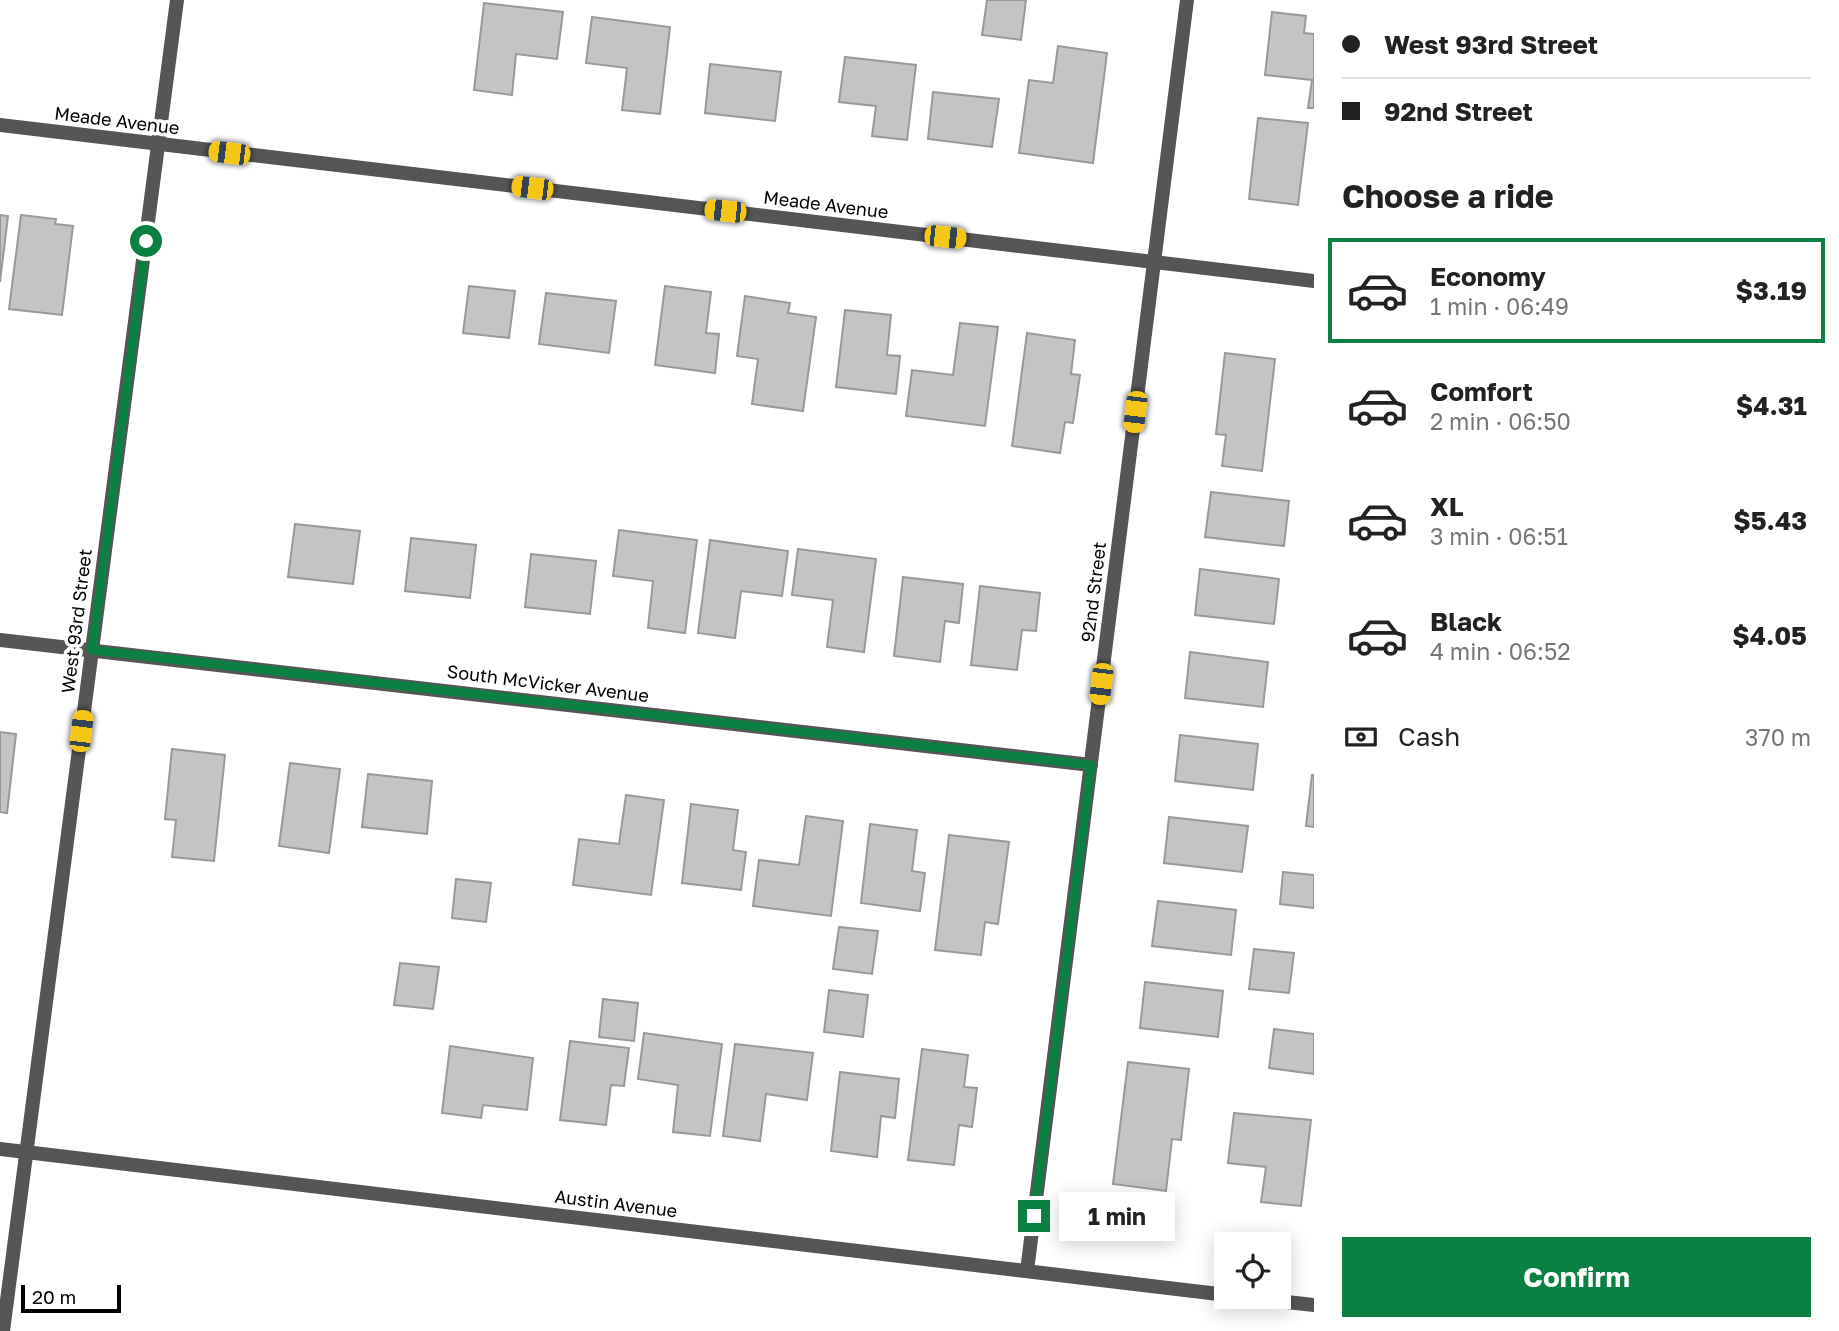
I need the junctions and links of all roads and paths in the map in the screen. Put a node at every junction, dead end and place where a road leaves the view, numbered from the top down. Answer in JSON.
{"nodes":[{"id":1,"x":177,"y":0,"type":"edge"},
{"id":2,"x":1187,"y":0,"type":"edge"},
{"id":3,"x":0,"y":125,"type":"edge"},
{"id":4,"x":159,"y":144,"type":"junction"},
{"id":5,"x":1154,"y":261,"type":"junction"},
{"id":6,"x":1314,"y":281,"type":"edge"},
{"id":7,"x":0,"y":640,"type":"edge"},
{"id":8,"x":92,"y":650,"type":"junction"},
{"id":9,"x":1091,"y":765,"type":"junction"},
{"id":10,"x":0,"y":1149,"type":"edge"},
{"id":11,"x":26,"y":1152,"type":"junction"},
{"id":12,"x":1027,"y":1271,"type":"junction"},
{"id":13,"x":1214,"y":1293,"type":"edge"},
{"id":14,"x":1291,"y":1302,"type":"edge"},
{"id":15,"x":1314,"y":1305,"type":"edge"},
{"id":16,"x":3,"y":1331,"type":"edge"}],
"edges":[{"from":1,"to":4,"type":"street","name":"West 93rd Street"},
{"from":2,"to":5,"type":"street","name":"92nd Street"},
{"from":3,"to":4,"type":"street","name":"Meade Avenue"},
{"from":4,"to":5,"type":"street","name":"Meade Avenue"},
{"from":4,"to":8,"type":"street","name":"West 93rd Street"},
{"from":5,"to":6,"type":"street","name":"Meade Avenue"},
{"from":5,"to":9,"type":"street","name":"92nd Street"},
{"from":7,"to":8,"type":"street","name":"South McVicker Avenue"},
{"from":8,"to":9,"type":"street","name":"South McVicker Avenue"},
{"from":8,"to":11,"type":"street","name":"West 93rd Street"},
{"from":9,"to":12,"type":"street","name":"92nd Street"},
{"from":10,"to":11,"type":"street","name":"Austin Avenue"},
{"from":11,"to":12,"type":"street","name":"Austin Avenue"},
{"from":11,"to":16,"type":"street","name":"West 93rd Street"},
{"from":12,"to":13,"type":"street","name":"Austin Avenue"},
{"from":14,"to":15,"type":"street"}]}
